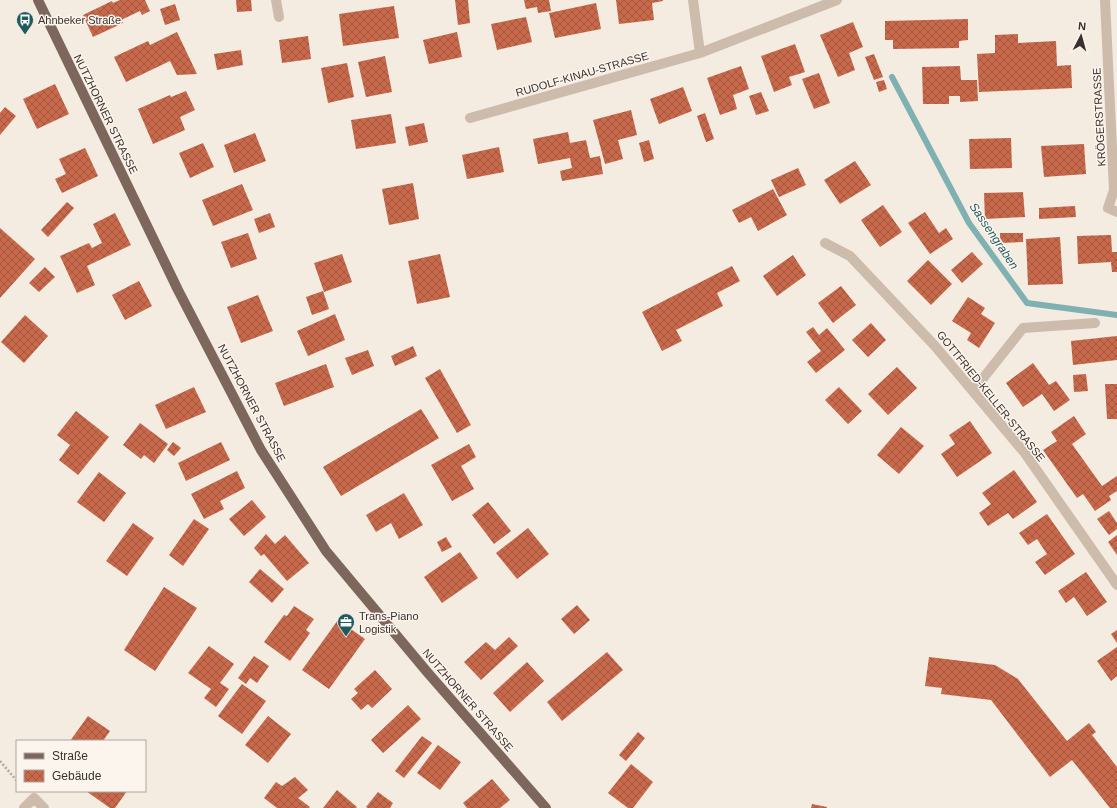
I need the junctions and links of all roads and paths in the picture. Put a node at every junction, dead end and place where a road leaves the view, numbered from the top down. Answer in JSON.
{"nodes":[{"id":1,"x":38,"y":0,"type":"edge"},
{"id":2,"x":276,"y":0,"type":"edge"},
{"id":3,"x":693,"y":0,"type":"edge"},
{"id":4,"x":837,"y":0,"type":"edge"},
{"id":5,"x":1105,"y":0,"type":"edge"},
{"id":6,"x":279,"y":17,"type":"dead end"},
{"id":7,"x":700,"y":53,"type":"junction"},
{"id":8,"x":470,"y":118,"type":"dead end"},
{"id":9,"x":1113,"y":210,"type":"edge"},
{"id":10,"x":825,"y":243,"type":"dead end"},
{"id":11,"x":1095,"y":323,"type":"dead end"},
{"id":12,"x":973,"y":391,"type":"junction"},
{"id":13,"x":1117,"y":585,"type":"edge"},
{"id":14,"x":0,"y":761,"type":"edge"},
{"id":15,"x":16,"y":780,"type":"edge"},
{"id":16,"x":24,"y":808,"type":"edge"},
{"id":17,"x":44,"y":808,"type":"edge"},
{"id":18,"x":546,"y":808,"type":"edge"}],
"edges":[{"from":1,"to":18,"type":"main road","name":"NUTZHORNER STRASSE"},
{"from":2,"to":6,"type":"street"},
{"from":3,"to":7,"type":"street"},
{"from":4,"to":7,"type":"street","name":"RUDOLF-KINAU-STRASSE"},
{"from":5,"to":9,"type":"street","name":"KRÖGERSTRASSE"},
{"from":7,"to":8,"type":"street","name":"RUDOLF-KINAU-STRASSE"},
{"from":10,"to":12,"type":"street","name":"GOTTFRIED-KELLER-STRASSE"},
{"from":11,"to":12,"type":"street"},
{"from":12,"to":13,"type":"street","name":"GOTTFRIED-KELLER-STRASSE"},
{"from":14,"to":15,"type":"path"},
{"from":16,"to":17,"type":"street"}]}
